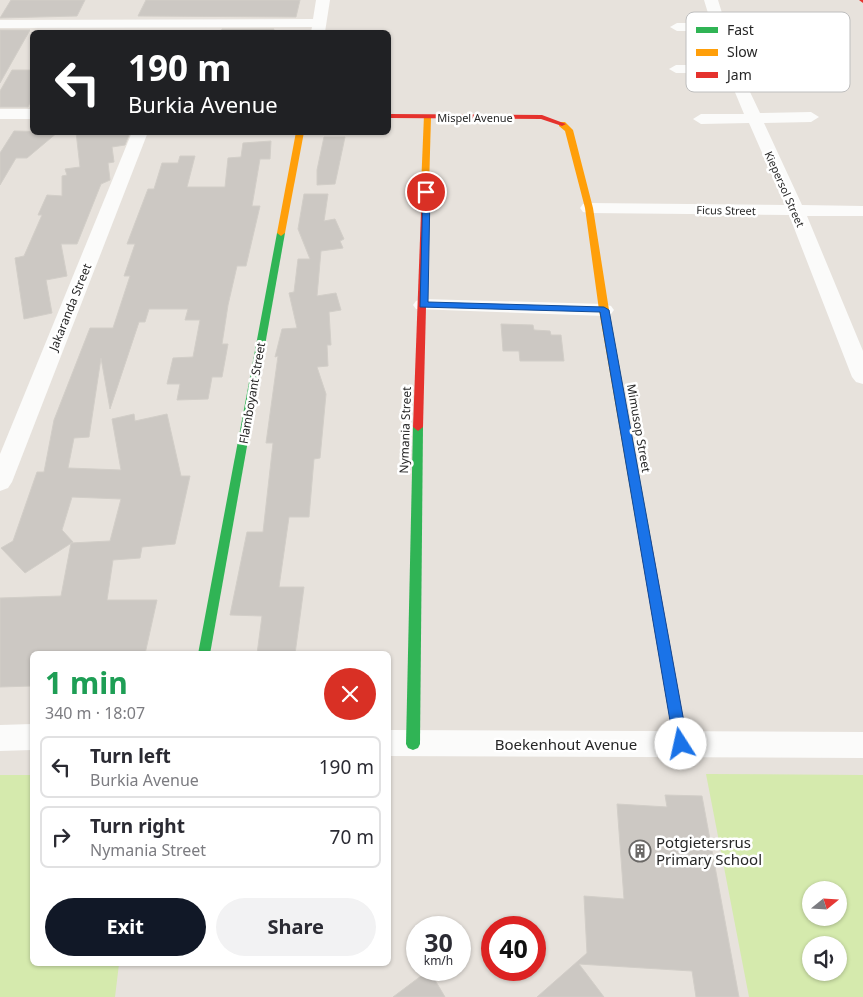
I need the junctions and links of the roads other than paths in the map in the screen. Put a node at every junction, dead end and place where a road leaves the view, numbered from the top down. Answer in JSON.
{"nodes":[{"id":1,"x":324,"y":0,"type":"edge"},
{"id":2,"x":711,"y":0,"type":"edge"},
{"id":3,"x":715,"y":12,"type":"edge"},
{"id":4,"x":0,"y":24,"type":"edge"},
{"id":5,"x":677,"y":27,"type":"dead end"},
{"id":6,"x":686,"y":27,"type":"edge"},
{"id":7,"x":318,"y":28,"type":"edge"},
{"id":8,"x":676,"y":69,"type":"dead end"},
{"id":9,"x":686,"y":69,"type":"edge"},
{"id":10,"x":742,"y":92,"type":"edge"},
{"id":11,"x":0,"y":114,"type":"edge"},
{"id":12,"x":30,"y":114,"type":"edge"},
{"id":13,"x":391,"y":116,"type":"edge"},
{"id":14,"x":427,"y":116,"type":"junction"},
{"id":15,"x":810,"y":117,"type":"dead end"},
{"id":16,"x":754,"y":118,"type":"junction"},
{"id":17,"x":701,"y":119,"type":"dead end"},
{"id":18,"x":560,"y":122,"type":"joint"},
{"id":19,"x":139,"y":135,"type":"edge"},
{"id":20,"x":299,"y":135,"type":"edge"},
{"id":21,"x":590,"y":208,"type":"junction"},
{"id":22,"x":796,"y":210,"type":"junction"},
{"id":23,"x":863,"y":210,"type":"edge"},
{"id":24,"x":423,"y":305,"type":"junction"},
{"id":25,"x":604,"y":310,"type":"junction"},
{"id":26,"x":854,"y":336,"type":"edge"},
{"id":27,"x":863,"y":377,"type":"edge"},
{"id":28,"x":0,"y":482,"type":"edge"},
{"id":29,"x":205,"y":651,"type":"edge"},
{"id":30,"x":30,"y":737,"type":"edge"},
{"id":31,"x":0,"y":738,"type":"edge"},
{"id":32,"x":401,"y":743,"type":"edge"},
{"id":33,"x":681,"y":744,"type":"junction"},
{"id":34,"x":863,"y":745,"type":"edge"}],
"edges":[{"from":1,"to":7,"type":"street"},
{"from":2,"to":3,"type":"street","name":"Kiepersol Street"},
{"from":4,"to":7,"type":"street"},
{"from":5,"to":6,"type":"street"},
{"from":8,"to":9,"type":"street"},
{"from":10,"to":16,"type":"street","name":"Kiepersol Street"},
{"from":11,"to":12,"type":"street"},
{"from":13,"to":14,"type":"street","name":"Mispel Avenue"},
{"from":14,"to":18,"type":"street","name":"Mispel Avenue"},
{"from":14,"to":24,"type":"street","name":"Nymania Street"},
{"from":15,"to":16,"type":"street"},
{"from":16,"to":17,"type":"street"},
{"from":16,"to":22,"type":"street","name":"Kiepersol Street"},
{"from":18,"to":21,"type":"street","name":"Mimusop Street"},
{"from":19,"to":28,"type":"street","name":"Jakaranda Street"},
{"from":20,"to":29,"type":"street","name":"Flamboyant Street"},
{"from":21,"to":22,"type":"street","name":"Ficus Street"},
{"from":21,"to":25,"type":"street","name":"Mimusop Street"},
{"from":22,"to":23,"type":"street","name":"Ficus Street"},
{"from":22,"to":26,"type":"street","name":"Kiepersol Street"},
{"from":24,"to":25,"type":"street"},
{"from":24,"to":32,"type":"street","name":"Nymania Street"},
{"from":25,"to":33,"type":"street","name":"Mimusop Street"},
{"from":26,"to":27,"type":"street","name":"Kiepersol Street"},
{"from":30,"to":31,"type":"street"},
{"from":32,"to":33,"type":"street","name":"Boekenhout Avenue"},
{"from":33,"to":34,"type":"street","name":"Boekenhout Avenue"}]}
